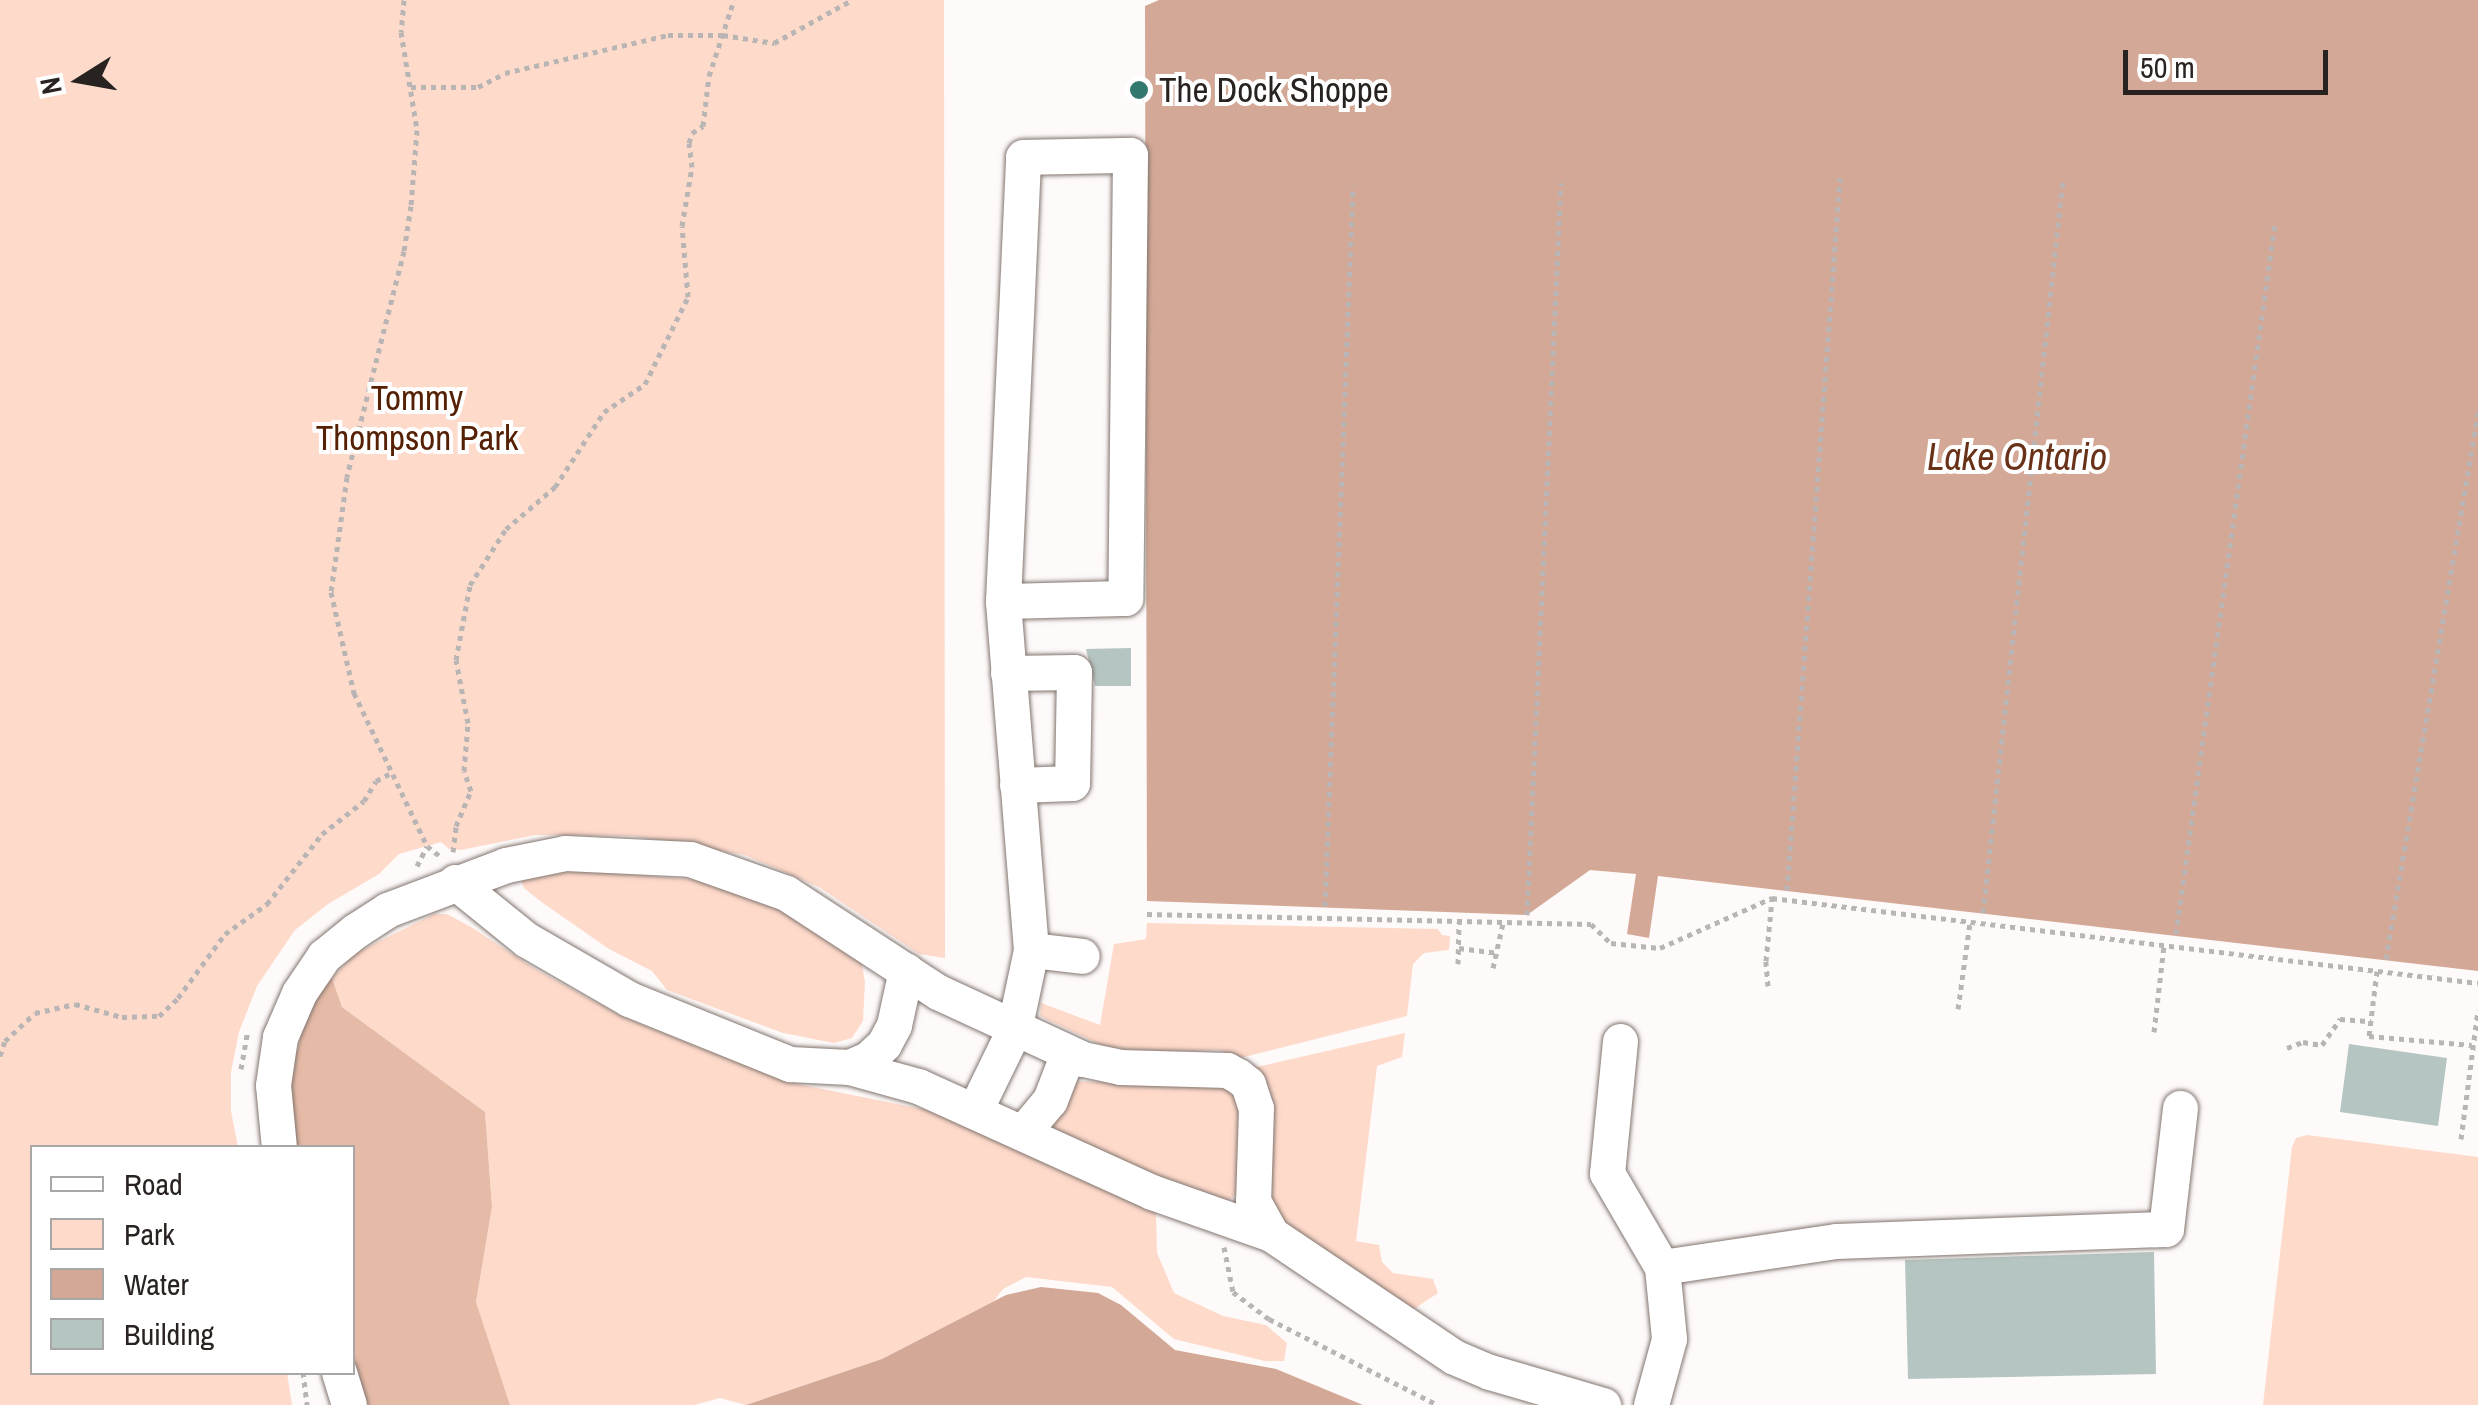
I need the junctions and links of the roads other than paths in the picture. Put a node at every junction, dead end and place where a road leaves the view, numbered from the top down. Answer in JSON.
{"nodes":[{"id":1,"x":1002,"y":602,"type":"junction"},
{"id":2,"x":1008,"y":673,"type":"junction"},
{"id":3,"x":1017,"y":785,"type":"junction"},
{"id":4,"x":454,"y":870,"type":"junction"},
{"id":5,"x":1031,"y":950,"type":"junction"},
{"id":6,"x":1082,"y":956,"type":"dead end"},
{"id":7,"x":906,"y":970,"type":"junction"},
{"id":8,"x":1014,"y":1030,"type":"junction"},
{"id":9,"x":1620,"y":1040,"type":"dead end"},
{"id":10,"x":1068,"y":1053,"type":"junction"},
{"id":11,"x":849,"y":1067,"type":"junction"},
{"id":12,"x":2180,"y":1108,"type":"dead end"},
{"id":13,"x":975,"y":1110,"type":"junction"},
{"id":14,"x":1024,"y":1130,"type":"junction"},
{"id":15,"x":278,"y":1145,"type":"edge"},
{"id":16,"x":1271,"y":1234,"type":"junction"},
{"id":17,"x":1662,"y":1267,"type":"junction"},
{"id":18,"x":340,"y":1375,"type":"edge"},
{"id":19,"x":349,"y":1405,"type":"edge"},
{"id":20,"x":1603,"y":1405,"type":"edge"},
{"id":21,"x":1651,"y":1405,"type":"edge"}],
"edges":[{"from":1,"to":1,"type":"lane"},
{"from":1,"to":2,"type":"lane"},
{"from":2,"to":3,"type":"lane"},
{"from":2,"to":3,"type":"lane"},
{"from":3,"to":5,"type":"lane"},
{"from":4,"to":7,"type":"lane"},
{"from":4,"to":11,"type":"lane"},
{"from":4,"to":15,"type":"lane"},
{"from":5,"to":6,"type":"lane"},
{"from":5,"to":8,"type":"lane"},
{"from":7,"to":8,"type":"lane"},
{"from":7,"to":11,"type":"lane"},
{"from":8,"to":10,"type":"lane"},
{"from":8,"to":13,"type":"lane"},
{"from":9,"to":17,"type":"lane"},
{"from":10,"to":14,"type":"lane"},
{"from":10,"to":16,"type":"lane"},
{"from":11,"to":13,"type":"lane"},
{"from":12,"to":17,"type":"lane"},
{"from":13,"to":14,"type":"lane"},
{"from":14,"to":16,"type":"lane"},
{"from":16,"to":20,"type":"lane"},
{"from":17,"to":21,"type":"lane"},
{"from":18,"to":19,"type":"lane"}]}
